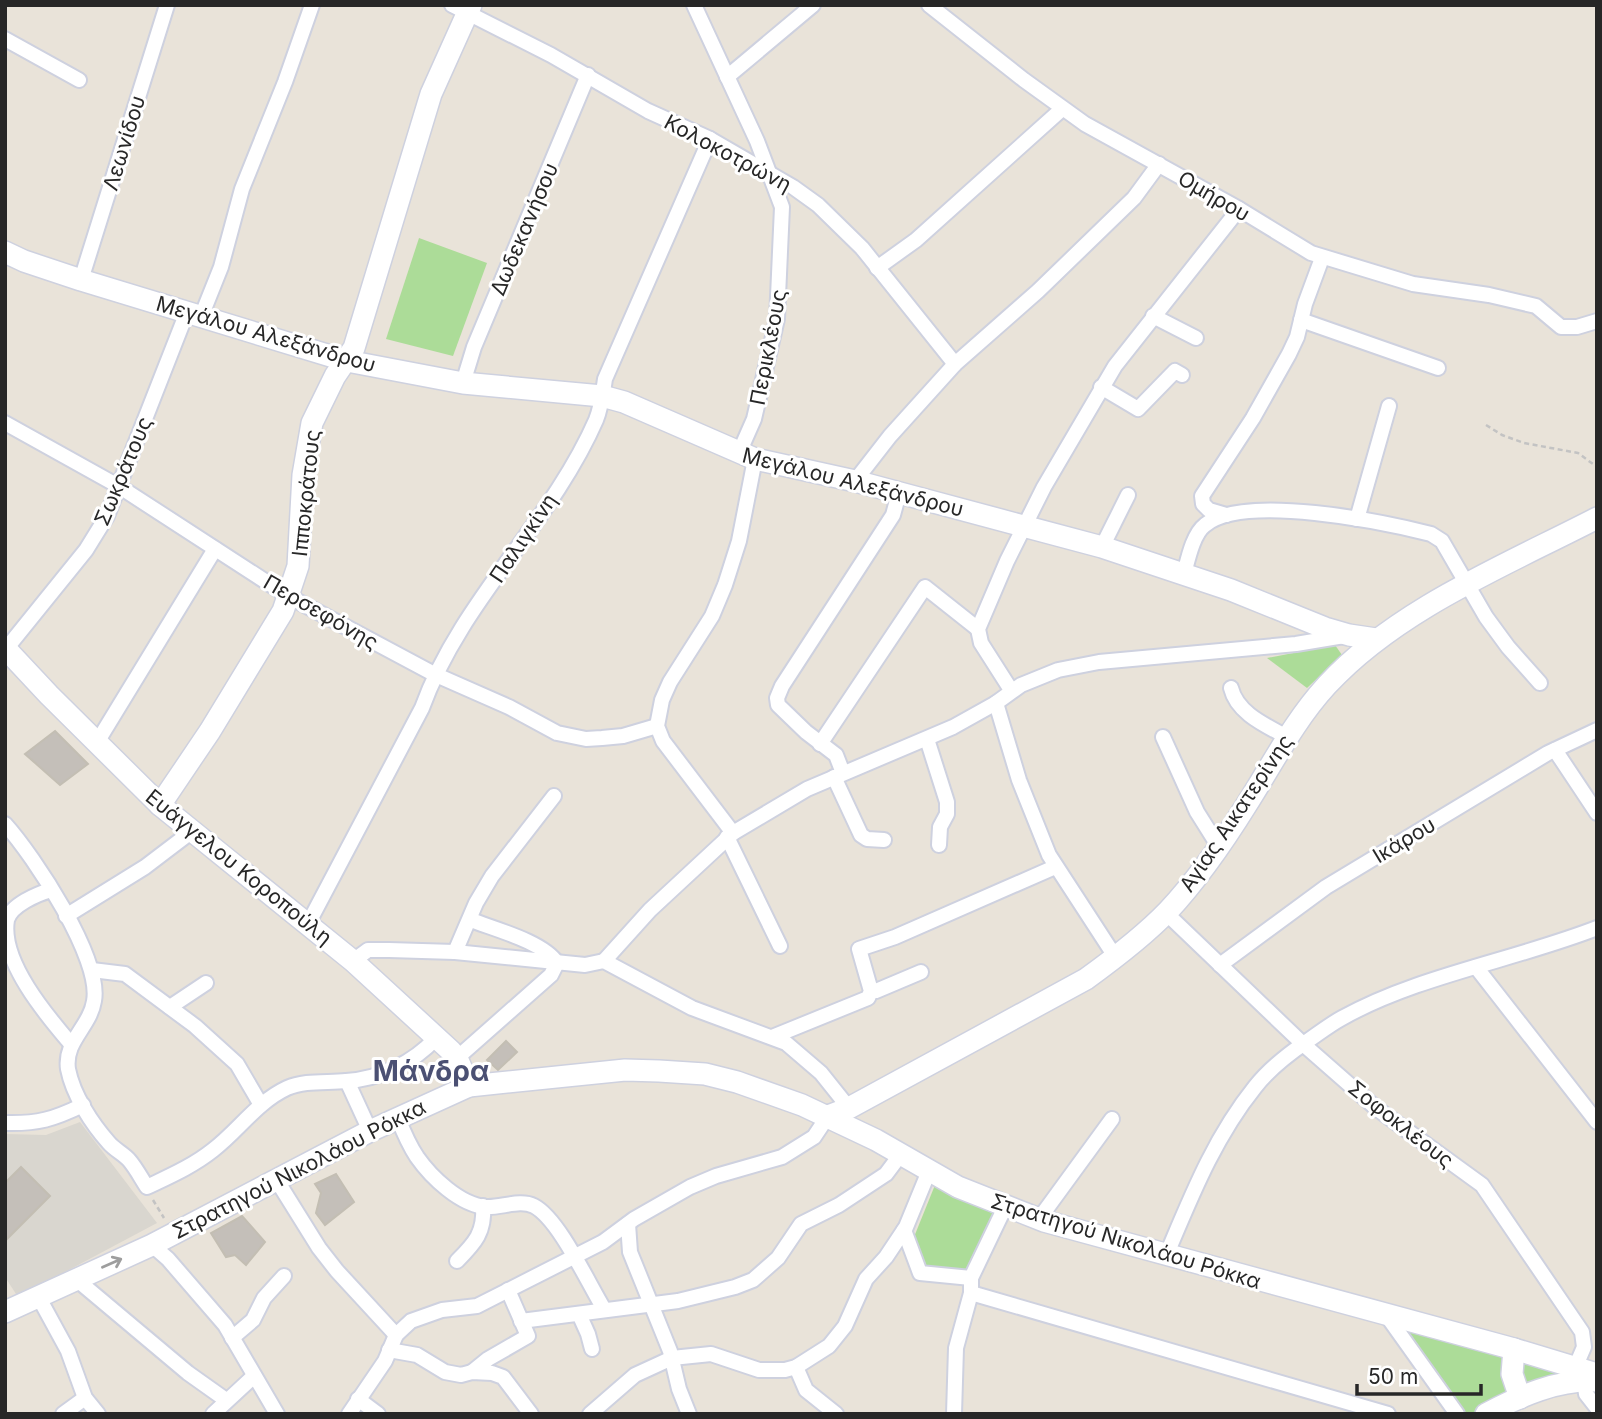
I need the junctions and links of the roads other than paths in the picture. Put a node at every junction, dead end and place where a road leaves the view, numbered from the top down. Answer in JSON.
{"nodes":[{"id":1,"x":167,"y":5,"type":"edge"},
{"id":2,"x":312,"y":5,"type":"edge"},
{"id":3,"x":813,"y":5,"type":"edge"},
{"id":4,"x":929,"y":5,"type":"edge"},
{"id":5,"x":695,"y":6,"type":"edge"},
{"id":6,"x":463,"y":8,"type":"edge"},
{"id":7,"x":5,"y":39,"type":"edge"},
{"id":8,"x":588,"y":75,"type":"junction"},
{"id":9,"x":727,"y":77,"type":"junction"},
{"id":10,"x":79,"y":80,"type":"dead end"},
{"id":11,"x":1062,"y":109,"type":"junction"},
{"id":12,"x":710,"y":139,"type":"junction"},
{"id":13,"x":1159,"y":164,"type":"junction"},
{"id":14,"x":770,"y":175,"type":"junction"},
{"id":15,"x":1239,"y":209,"type":"junction"},
{"id":16,"x":5,"y":252,"type":"edge"},
{"id":17,"x":1322,"y":258,"type":"junction"},
{"id":18,"x":877,"y":268,"type":"junction"},
{"id":19,"x":81,"y":280,"type":"junction"},
{"id":20,"x":194,"y":314,"type":"junction"},
{"id":21,"x":1153,"y":316,"type":"junction"},
{"id":22,"x":1301,"y":320,"type":"junction"},
{"id":23,"x":1597,"y":321,"type":"edge"},
{"id":24,"x":1196,"y":338,"type":"dead end"},
{"id":25,"x":346,"y":361,"type":"junction"},
{"id":26,"x":955,"y":364,"type":"junction"},
{"id":27,"x":1438,"y":368,"type":"dead end"},
{"id":28,"x":1182,"y":375,"type":"dead end"},
{"id":29,"x":463,"y":383,"type":"junction"},
{"id":30,"x":1101,"y":387,"type":"junction"},
{"id":31,"x":602,"y":396,"type":"junction"},
{"id":32,"x":1389,"y":406,"type":"dead end"},
{"id":33,"x":5,"y":423,"type":"edge"},
{"id":34,"x":747,"y":456,"type":"junction"},
{"id":35,"x":856,"y":481,"type":"junction"},
{"id":36,"x":120,"y":487,"type":"junction"},
{"id":37,"x":899,"y":493,"type":"junction"},
{"id":38,"x":1128,"y":495,"type":"dead end"},
{"id":39,"x":1226,"y":515,"type":"junction"},
{"id":40,"x":1597,"y":517,"type":"edge"},
{"id":41,"x":1357,"y":519,"type":"junction"},
{"id":42,"x":1024,"y":526,"type":"junction"},
{"id":43,"x":1102,"y":547,"type":"junction"},
{"id":44,"x":215,"y":549,"type":"junction"},
{"id":45,"x":1184,"y":574,"type":"junction"},
{"id":46,"x":1467,"y":585,"type":"junction"},
{"id":47,"x":288,"y":596,"type":"junction"},
{"id":48,"x":978,"y":629,"type":"junction"},
{"id":49,"x":1349,"y":635,"type":"junction"},
{"id":50,"x":1376,"y":639,"type":"junction"},
{"id":51,"x":6,"y":649,"type":"edge"},
{"id":52,"x":434,"y":674,"type":"junction"},
{"id":53,"x":1540,"y":683,"type":"dead end"},
{"id":54,"x":1231,"y":688,"type":"dead end"},
{"id":55,"x":1011,"y":690,"type":"junction"},
{"id":56,"x":996,"y":703,"type":"junction"},
{"id":57,"x":657,"y":726,"type":"junction"},
{"id":58,"x":1597,"y":730,"type":"edge"},
{"id":59,"x":1163,"y":737,"type":"dead end"},
{"id":60,"x":1287,"y":737,"type":"junction"},
{"id":61,"x":927,"y":739,"type":"junction"},
{"id":62,"x":96,"y":744,"type":"junction"},
{"id":63,"x":820,"y":744,"type":"junction"},
{"id":64,"x":1555,"y":750,"type":"junction"},
{"id":65,"x":839,"y":775,"type":"junction"},
{"id":66,"x":554,"y":796,"type":"dead end"},
{"id":67,"x":160,"y":805,"type":"junction"},
{"id":68,"x":1597,"y":813,"type":"edge"},
{"id":69,"x":5,"y":824,"type":"edge"},
{"id":70,"x":191,"y":832,"type":"junction"},
{"id":71,"x":730,"y":835,"type":"junction"},
{"id":72,"x":884,"y":840,"type":"dead end"},
{"id":73,"x":939,"y":845,"type":"dead end"},
{"id":74,"x":1219,"y":847,"type":"junction"},
{"id":75,"x":1055,"y":867,"type":"junction"},
{"id":76,"x":51,"y":890,"type":"junction"},
{"id":77,"x":1166,"y":913,"type":"junction"},
{"id":78,"x":66,"y":916,"type":"junction"},
{"id":79,"x":471,"y":920,"type":"junction"},
{"id":80,"x":308,"y":924,"type":"junction"},
{"id":81,"x":1597,"y":928,"type":"edge"},
{"id":82,"x":780,"y":946,"type":"dead end"},
{"id":83,"x":455,"y":952,"type":"junction"},
{"id":84,"x":1116,"y":958,"type":"junction"},
{"id":85,"x":354,"y":961,"type":"junction"},
{"id":86,"x":604,"y":961,"type":"junction"},
{"id":87,"x":557,"y":963,"type":"junction"},
{"id":88,"x":1220,"y":965,"type":"junction"},
{"id":89,"x":1476,"y":967,"type":"junction"},
{"id":90,"x":92,"y":970,"type":"junction"},
{"id":91,"x":922,"y":972,"type":"dead end"},
{"id":92,"x":206,"y":983,"type":"dead end"},
{"id":93,"x":871,"y":991,"type":"junction"},
{"id":94,"x":170,"y":1007,"type":"junction"},
{"id":95,"x":772,"y":1037,"type":"junction"},
{"id":96,"x":436,"y":1038,"type":"junction"},
{"id":97,"x":71,"y":1044,"type":"junction"},
{"id":98,"x":1303,"y":1044,"type":"junction"},
{"id":99,"x":457,"y":1058,"type":"junction"},
{"id":100,"x":347,"y":1082,"type":"junction"},
{"id":101,"x":469,"y":1086,"type":"junction"},
{"id":102,"x":83,"y":1105,"type":"junction"},
{"id":103,"x":261,"y":1105,"type":"junction"},
{"id":104,"x":849,"y":1108,"type":"junction"},
{"id":105,"x":828,"y":1116,"type":"junction"},
{"id":106,"x":398,"y":1118,"type":"junction"},
{"id":107,"x":1112,"y":1119,"type":"dead end"},
{"id":108,"x":1597,"y":1122,"type":"edge"},
{"id":109,"x":5,"y":1124,"type":"edge"},
{"id":110,"x":370,"y":1131,"type":"junction"},
{"id":111,"x":901,"y":1154,"type":"junction"},
{"id":112,"x":929,"y":1171,"type":"junction"},
{"id":113,"x":276,"y":1179,"type":"junction"},
{"id":114,"x":483,"y":1206,"type":"junction"},
{"id":115,"x":1005,"y":1208,"type":"junction"},
{"id":116,"x":1039,"y":1219,"type":"junction"},
{"id":117,"x":628,"y":1224,"type":"junction"},
{"id":118,"x":904,"y":1230,"type":"junction"},
{"id":119,"x":152,"y":1245,"type":"junction"},
{"id":120,"x":574,"y":1256,"type":"junction"},
{"id":121,"x":1166,"y":1256,"type":"junction"},
{"id":122,"x":457,"y":1261,"type":"dead end"},
{"id":123,"x":284,"y":1276,"type":"dead end"},
{"id":124,"x":76,"y":1279,"type":"junction"},
{"id":125,"x":971,"y":1286,"type":"junction"},
{"id":126,"x":508,"y":1290,"type":"junction"},
{"id":127,"x":38,"y":1296,"type":"junction"},
{"id":128,"x":652,"y":1302,"type":"junction"},
{"id":129,"x":604,"y":1308,"type":"junction"},
{"id":130,"x":5,"y":1312,"type":"edge"},
{"id":131,"x":579,"y":1314,"type":"junction"},
{"id":132,"x":1387,"y":1316,"type":"junction"},
{"id":133,"x":521,"y":1321,"type":"junction"},
{"id":134,"x":396,"y":1335,"type":"junction"},
{"id":135,"x":232,"y":1338,"type":"junction"},
{"id":136,"x":592,"y":1349,"type":"dead end"},
{"id":137,"x":1514,"y":1349,"type":"junction"},
{"id":138,"x":389,"y":1350,"type":"junction"},
{"id":139,"x":671,"y":1358,"type":"junction"},
{"id":140,"x":796,"y":1367,"type":"junction"},
{"id":141,"x":472,"y":1372,"type":"junction"},
{"id":142,"x":254,"y":1376,"type":"junction"},
{"id":143,"x":1588,"y":1376,"type":"edge"},
{"id":144,"x":85,"y":1398,"type":"junction"},
{"id":145,"x":1520,"y":1398,"type":"junction"},
{"id":146,"x":358,"y":1399,"type":"junction"},
{"id":147,"x":226,"y":1400,"type":"junction"},
{"id":148,"x":1597,"y":1408,"type":"edge"},
{"id":149,"x":957,"y":1413,"type":"edge"},
{"id":150,"x":63,"y":1414,"type":"edge"},
{"id":151,"x":98,"y":1414,"type":"edge"},
{"id":152,"x":213,"y":1414,"type":"edge"},
{"id":153,"x":277,"y":1414,"type":"edge"},
{"id":154,"x":349,"y":1414,"type":"edge"},
{"id":155,"x":378,"y":1414,"type":"edge"},
{"id":156,"x":531,"y":1414,"type":"edge"},
{"id":157,"x":590,"y":1414,"type":"edge"},
{"id":158,"x":689,"y":1414,"type":"edge"},
{"id":159,"x":836,"y":1414,"type":"edge"},
{"id":160,"x":1388,"y":1414,"type":"edge"},
{"id":161,"x":1457,"y":1414,"type":"edge"},
{"id":162,"x":1486,"y":1414,"type":"edge"}],
"edges":[{"from":1,"to":19,"type":"street","name":"Λεωνίδου"},
{"from":2,"to":20,"type":"street","name":"Σωκράτους"},
{"from":3,"to":9,"type":"street"},
{"from":4,"to":11,"type":"street","name":"Ομήρου"},
{"from":5,"to":9,"type":"street","name":"Περικλέους"},
{"from":6,"to":8,"type":"street","name":"Κολοκοτρώνη"},
{"from":6,"to":25,"type":"street","name":"Ιπποκράτους"},
{"from":7,"to":10,"type":"street"},
{"from":8,"to":12,"type":"street","name":"Κολοκοτρώνη"},
{"from":8,"to":29,"type":"street","name":"Δωδεκανήσου"},
{"from":9,"to":14,"type":"street","name":"Περικλέους"},
{"from":11,"to":13,"type":"street","name":"Ομήρου"},
{"from":11,"to":18,"type":"street"},
{"from":12,"to":14,"type":"street","name":"Κολοκοτρώνη"},
{"from":12,"to":31,"type":"street","name":"Παλιγκίνη"},
{"from":13,"to":15,"type":"street","name":"Ομήρου"},
{"from":13,"to":26,"type":"street"},
{"from":14,"to":18,"type":"street","name":"Κολοκοτρώνη"},
{"from":14,"to":34,"type":"street","name":"Περικλέους"},
{"from":15,"to":17,"type":"street","name":"Ομήρου"},
{"from":15,"to":21,"type":"street"},
{"from":16,"to":19,"type":"street","name":"Μεγάλου Αλεξάνδρου"},
{"from":17,"to":22,"type":"street"},
{"from":17,"to":23,"type":"street","name":"Ομήρου"},
{"from":18,"to":26,"type":"street","name":"Κολοκοτρώνη"},
{"from":19,"to":20,"type":"street","name":"Μεγάλου Αλεξάνδρου"},
{"from":20,"to":25,"type":"street","name":"Μεγάλου Αλεξάνδρου"},
{"from":20,"to":36,"type":"street","name":"Σωκράτους"},
{"from":21,"to":24,"type":"street"},
{"from":21,"to":30,"type":"street"},
{"from":22,"to":27,"type":"street"},
{"from":22,"to":39,"type":"street"},
{"from":25,"to":29,"type":"street","name":"Μεγάλου Αλεξάνδρου"},
{"from":25,"to":47,"type":"street","name":"Ιπποκράτους"},
{"from":26,"to":35,"type":"street"},
{"from":28,"to":30,"type":"street"},
{"from":29,"to":31,"type":"street","name":"Μεγάλου Αλεξάνδρου"},
{"from":30,"to":42,"type":"street"},
{"from":31,"to":34,"type":"street","name":"Μεγάλου Αλεξάνδρου"},
{"from":31,"to":52,"type":"street","name":"Παλιγκίνη"},
{"from":32,"to":41,"type":"street"},
{"from":33,"to":36,"type":"street","name":"Περσεφόνης"},
{"from":34,"to":35,"type":"street","name":"Μεγάλου Αλεξάνδρου"},
{"from":34,"to":57,"type":"street","name":"Περικλέους"},
{"from":35,"to":37,"type":"street","name":"Μεγάλου Αλεξάνδρου"},
{"from":36,"to":44,"type":"street","name":"Περσεφόνης"},
{"from":36,"to":51,"type":"street","name":"Σωκράτους"},
{"from":37,"to":42,"type":"street","name":"Μεγάλου Αλεξάνδρου"},
{"from":37,"to":63,"type":"street"},
{"from":38,"to":43,"type":"street"},
{"from":39,"to":41,"type":"street"},
{"from":39,"to":45,"type":"street"},
{"from":40,"to":46,"type":"street","name":"Αγίας Αικατερίνης"},
{"from":41,"to":46,"type":"street"},
{"from":42,"to":43,"type":"street","name":"Μεγάλου Αλεξάνδρου"},
{"from":42,"to":48,"type":"street"},
{"from":43,"to":45,"type":"street","name":"Μεγάλου Αλεξάνδρου"},
{"from":44,"to":47,"type":"street","name":"Περσεφόνης"},
{"from":44,"to":62,"type":"street"},
{"from":45,"to":49,"type":"street","name":"Μεγάλου Αλεξάνδρου"},
{"from":46,"to":50,"type":"street","name":"Αγίας Αικατερίνης"},
{"from":46,"to":53,"type":"street"},
{"from":47,"to":52,"type":"street","name":"Περσεφόνης"},
{"from":47,"to":67,"type":"street","name":"Ιπποκράτους"},
{"from":48,"to":55,"type":"street"},
{"from":48,"to":63,"type":"street"},
{"from":49,"to":50,"type":"street","name":"Μεγάλου Αλεξάνδρου"},
{"from":49,"to":55,"type":"street"},
{"from":50,"to":60,"type":"street","name":"Αγίας Αικατερίνης"},
{"from":51,"to":62,"type":"street","name":"Ευάγγελου Κοροπούλη"},
{"from":52,"to":57,"type":"street","name":"Περσεφόνης"},
{"from":52,"to":80,"type":"street","name":"Παλιγκίνη"},
{"from":54,"to":60,"type":"street"},
{"from":55,"to":56,"type":"street"},
{"from":56,"to":61,"type":"street"},
{"from":56,"to":75,"type":"street"},
{"from":57,"to":71,"type":"street"},
{"from":58,"to":64,"type":"street","name":"Ικάρου"},
{"from":59,"to":74,"type":"street"},
{"from":60,"to":74,"type":"street","name":"Αγίας Αικατερίνης"},
{"from":61,"to":65,"type":"street"},
{"from":61,"to":73,"type":"street"},
{"from":62,"to":67,"type":"street","name":"Ευάγγελου Κοροπούλη"},
{"from":63,"to":65,"type":"street"},
{"from":64,"to":68,"type":"street"},
{"from":64,"to":88,"type":"street","name":"Ικάρου"},
{"from":65,"to":71,"type":"street"},
{"from":65,"to":72,"type":"street"},
{"from":66,"to":79,"type":"street"},
{"from":67,"to":70,"type":"street","name":"Ευάγγελου Κοροπούλη"},
{"from":69,"to":76,"type":"street"},
{"from":70,"to":78,"type":"street"},
{"from":70,"to":80,"type":"street","name":"Ευάγγελου Κοροπούλη"},
{"from":71,"to":82,"type":"street"},
{"from":71,"to":86,"type":"street"},
{"from":74,"to":77,"type":"street","name":"Αγίας Αικατερίνης"},
{"from":75,"to":84,"type":"street"},
{"from":75,"to":93,"type":"street"},
{"from":76,"to":78,"type":"street"},
{"from":76,"to":97,"type":"street"},
{"from":77,"to":84,"type":"street","name":"Αγίας Αικατερίνης"},
{"from":77,"to":88,"type":"street","name":"Σοφοκλέους"},
{"from":78,"to":90,"type":"street"},
{"from":79,"to":83,"type":"street"},
{"from":79,"to":87,"type":"street"},
{"from":80,"to":85,"type":"street","name":"Ευάγγελου Κοροπούλη"},
{"from":81,"to":89,"type":"street"},
{"from":83,"to":85,"type":"street"},
{"from":83,"to":87,"type":"street"},
{"from":84,"to":104,"type":"street","name":"Αγίας Αικατερίνης"},
{"from":85,"to":96,"type":"street","name":"Ευάγγελου Κοροπούλη"},
{"from":86,"to":87,"type":"street"},
{"from":86,"to":95,"type":"street"},
{"from":87,"to":99,"type":"street"},
{"from":88,"to":98,"type":"street","name":"Σοφοκλέους"},
{"from":89,"to":98,"type":"street"},
{"from":89,"to":108,"type":"street"},
{"from":90,"to":94,"type":"street"},
{"from":90,"to":97,"type":"street"},
{"from":91,"to":93,"type":"street"},
{"from":92,"to":94,"type":"street"},
{"from":93,"to":95,"type":"street"},
{"from":94,"to":103,"type":"street"},
{"from":95,"to":104,"type":"street"},
{"from":96,"to":99,"type":"street","name":"Ευάγγελου Κοροπούλη"},
{"from":96,"to":100,"type":"street"},
{"from":97,"to":102,"type":"street"},
{"from":98,"to":121,"type":"street"},
{"from":98,"to":143,"type":"street","name":"Σοφοκλέους"},
{"from":99,"to":101,"type":"street","name":"Ευάγγελου Κοροπούλη"},
{"from":100,"to":103,"type":"street"},
{"from":100,"to":110,"type":"street"},
{"from":101,"to":105,"type":"street","name":"Στρατηγού Νικολάου Ρόκκα"},
{"from":101,"to":106,"type":"street","name":"Στρατηγού Νικολάου Ρόκκα"},
{"from":102,"to":103,"type":"street"},
{"from":102,"to":109,"type":"street"},
{"from":104,"to":105,"type":"street","name":"Αγίας Αικατερίνης"},
{"from":105,"to":111,"type":"street","name":"Στρατηγού Νικολάου Ρόκκα"},
{"from":105,"to":117,"type":"street"},
{"from":106,"to":110,"type":"street","name":"Στρατηγού Νικολάου Ρόκκα"},
{"from":106,"to":114,"type":"street"},
{"from":107,"to":116,"type":"street"},
{"from":110,"to":113,"type":"street","name":"Στρατηγού Νικολάου Ρόκκα"},
{"from":111,"to":112,"type":"street","name":"Στρατηγού Νικολάου Ρόκκα"},
{"from":111,"to":128,"type":"street"},
{"from":112,"to":115,"type":"street","name":"Στρατηγού Νικολάου Ρόκκα"},
{"from":112,"to":118,"type":"street"},
{"from":113,"to":119,"type":"street","name":"Στρατηγού Νικολάου Ρόκκα"},
{"from":113,"to":134,"type":"street"},
{"from":114,"to":120,"type":"street"},
{"from":114,"to":122,"type":"street"},
{"from":115,"to":116,"type":"street","name":"Στρατηγού Νικολάου Ρόκκα"},
{"from":115,"to":125,"type":"street"},
{"from":116,"to":121,"type":"street","name":"Στρατηγού Νικολάου Ρόκκα"},
{"from":117,"to":120,"type":"street"},
{"from":117,"to":128,"type":"street"},
{"from":118,"to":125,"type":"street"},
{"from":118,"to":140,"type":"street"},
{"from":124,"to":119,"type":"street","name":"Στρατηγού Νικολάου Ρόκκα","one_way":true},
{"from":119,"to":135,"type":"street"},
{"from":120,"to":126,"type":"street"},
{"from":120,"to":129,"type":"street"},
{"from":121,"to":132,"type":"street","name":"Στρατηγού Νικολάου Ρόκκα"},
{"from":123,"to":135,"type":"street"},
{"from":124,"to":127,"type":"street","name":"Στρατηγού Νικολάου Ρόκκα"},
{"from":124,"to":147,"type":"street"},
{"from":125,"to":149,"type":"street"},
{"from":125,"to":160,"type":"street"},
{"from":126,"to":133,"type":"street"},
{"from":126,"to":134,"type":"street"},
{"from":127,"to":130,"type":"street","name":"Στρατηγού Νικολάου Ρόκκα"},
{"from":127,"to":144,"type":"street"},
{"from":128,"to":129,"type":"street"},
{"from":128,"to":139,"type":"street"},
{"from":129,"to":131,"type":"street"},
{"from":131,"to":133,"type":"street"},
{"from":131,"to":136,"type":"street"},
{"from":132,"to":137,"type":"street","name":"Στρατηγού Νικολάου Ρόκκα"},
{"from":132,"to":161,"type":"street"},
{"from":133,"to":141,"type":"street"},
{"from":134,"to":138,"type":"street"},
{"from":135,"to":142,"type":"street"},
{"from":137,"to":143,"type":"street","name":"Στρατηγού Νικολάου Ρόκκα"},
{"from":137,"to":145,"type":"street"},
{"from":138,"to":141,"type":"street"},
{"from":138,"to":146,"type":"street"},
{"from":139,"to":140,"type":"street"},
{"from":139,"to":157,"type":"street"},
{"from":139,"to":158,"type":"street"},
{"from":140,"to":159,"type":"street"},
{"from":141,"to":156,"type":"street"},
{"from":142,"to":147,"type":"street"},
{"from":142,"to":153,"type":"street"},
{"from":143,"to":145,"type":"street"},
{"from":143,"to":148,"type":"street"},
{"from":144,"to":150,"type":"street"},
{"from":144,"to":151,"type":"street"},
{"from":145,"to":162,"type":"street"},
{"from":146,"to":154,"type":"street"},
{"from":146,"to":155,"type":"street"},
{"from":147,"to":152,"type":"street"}]}
